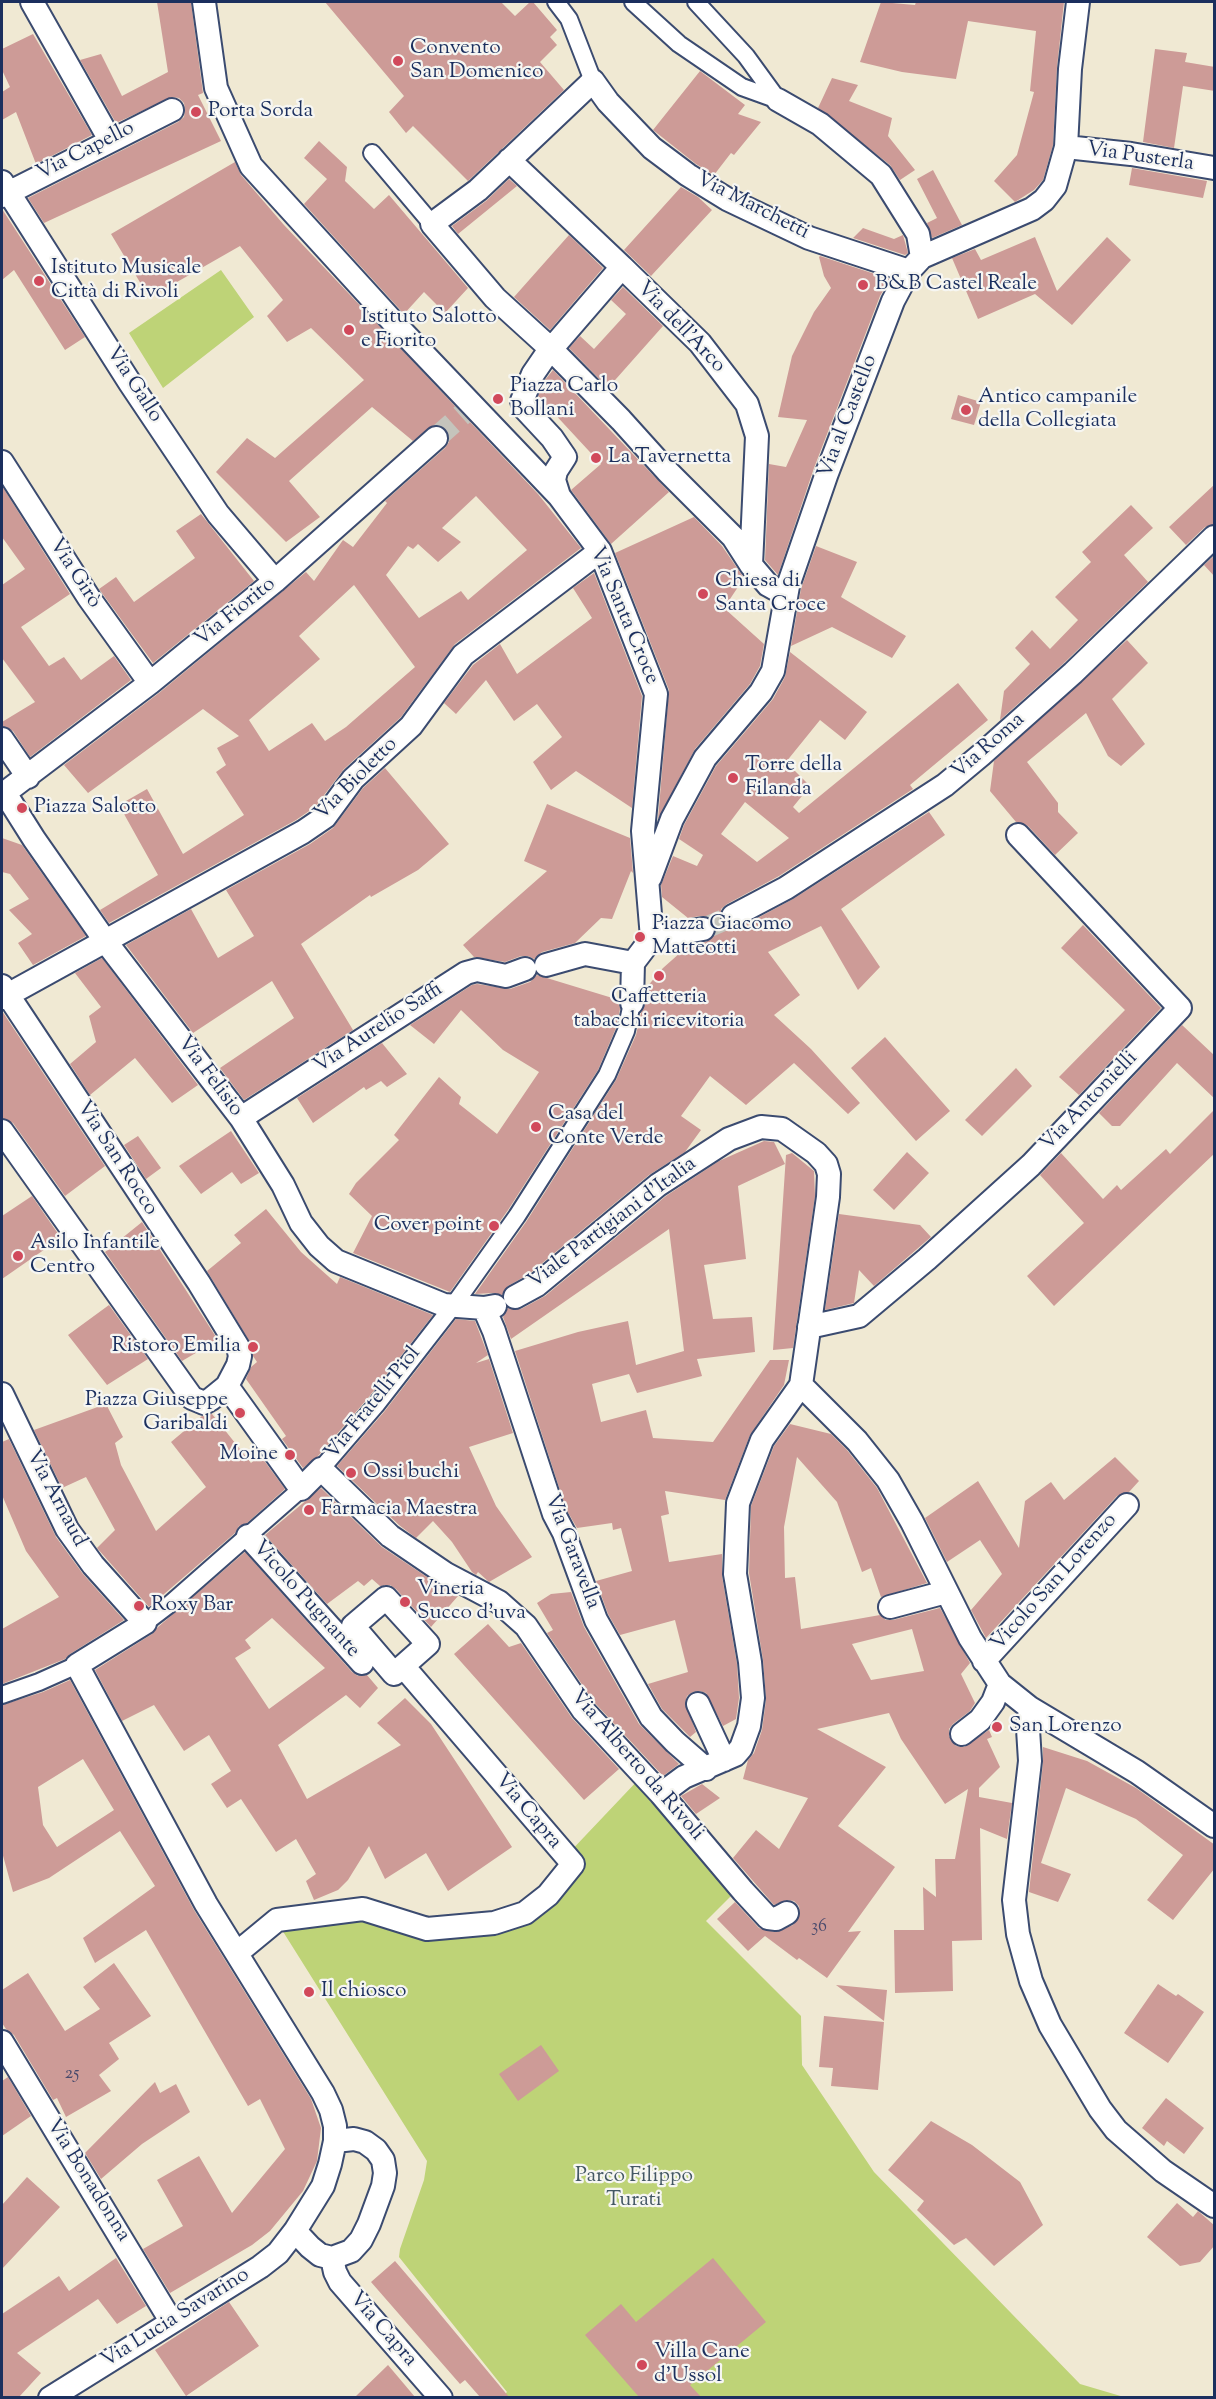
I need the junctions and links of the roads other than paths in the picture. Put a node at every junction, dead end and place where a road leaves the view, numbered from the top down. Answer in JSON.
{"nodes":[{"id":1,"x":32,"y":2,"type":"edge"},
{"id":2,"x":204,"y":2,"type":"edge"},
{"id":3,"x":556,"y":2,"type":"edge"},
{"id":4,"x":633,"y":2,"type":"edge"},
{"id":5,"x":696,"y":2,"type":"edge"},
{"id":6,"x":1078,"y":2,"type":"edge"},
{"id":7,"x":593,"y":81,"type":"junction"},
{"id":8,"x":778,"y":100,"type":"junction"},
{"id":9,"x":172,"y":110,"type":"dead end"},
{"id":10,"x":110,"y":140,"type":"junction"},
{"id":11,"x":1066,"y":147,"type":"junction"},
{"id":12,"x":372,"y":153,"type":"dead end"},
{"id":13,"x":509,"y":160,"type":"junction"},
{"id":14,"x":1215,"y":168,"type":"edge"},
{"id":15,"x":4,"y":190,"type":"edge"},
{"id":16,"x":432,"y":224,"type":"junction"},
{"id":17,"x":916,"y":264,"type":"junction"},
{"id":18,"x":622,"y":267,"type":"junction"},
{"id":19,"x":551,"y":349,"type":"junction"},
{"id":20,"x":436,"y":438,"type":"tunnel mouth"},
{"id":21,"x":2,"y":462,"type":"edge"},
{"id":22,"x":560,"y":498,"type":"junction"},
{"id":23,"x":1215,"y":537,"type":"edge"},
{"id":24,"x":600,"y":551,"type":"junction"},
{"id":25,"x":751,"y":565,"type":"junction"},
{"id":26,"x":275,"y":581,"type":"junction"},
{"id":27,"x":786,"y":595,"type":"junction"},
{"id":28,"x":150,"y":683,"type":"junction"},
{"id":29,"x":2,"y":739,"type":"edge"},
{"id":30,"x":28,"y":777,"type":"junction"},
{"id":31,"x":3,"y":794,"type":"edge"},
{"id":32,"x":1018,"y":835,"type":"dead end"},
{"id":33,"x":647,"y":885,"type":"junction"},
{"id":34,"x":733,"y":916,"type":"tunnel mouth"},
{"id":35,"x":703,"y":929,"type":"tunnel mouth"},
{"id":36,"x":652,"y":938,"type":"junction"},
{"id":37,"x":106,"y":942,"type":"junction"},
{"id":38,"x":633,"y":963,"type":"junction"},
{"id":39,"x":4,"y":993,"type":"edge"},
{"id":40,"x":632,"y":1003,"type":"joint"},
{"id":41,"x":241,"y":1118,"type":"junction"},
{"id":42,"x":2,"y":1131,"type":"edge"},
{"id":43,"x":498,"y":1304,"type":"junction"},
{"id":44,"x":453,"y":1306,"type":"junction"},
{"id":45,"x":809,"y":1327,"type":"junction"},
{"id":46,"x":801,"y":1385,"type":"junction"},
{"id":47,"x":227,"y":1386,"type":"junction"},
{"id":48,"x":2,"y":1394,"type":"edge"},
{"id":49,"x":321,"y":1469,"type":"junction"},
{"id":50,"x":301,"y":1489,"type":"junction"},
{"id":51,"x":1127,"y":1504,"type":"dead end"},
{"id":52,"x":248,"y":1536,"type":"junction"},
{"id":53,"x":946,"y":1592,"type":"junction"},
{"id":54,"x":890,"y":1607,"type":"dead end"},
{"id":55,"x":145,"y":1623,"type":"junction"},
{"id":56,"x":984,"y":1661,"type":"junction"},
{"id":57,"x":362,"y":1663,"type":"dead end"},
{"id":58,"x":77,"y":1665,"type":"junction"},
{"id":59,"x":403,"y":1666,"type":"dead end"},
{"id":60,"x":1000,"y":1684,"type":"junction"},
{"id":61,"x":2,"y":1695,"type":"edge"},
{"id":62,"x":698,"y":1704,"type":"dead end"},
{"id":63,"x":1030,"y":1708,"type":"junction"},
{"id":64,"x":962,"y":1734,"type":"dead end"},
{"id":65,"x":715,"y":1764,"type":"junction"},
{"id":66,"x":661,"y":1794,"type":"junction"},
{"id":67,"x":1215,"y":1826,"type":"edge"},
{"id":68,"x":787,"y":1913,"type":"dead end"},
{"id":69,"x":237,"y":1953,"type":"junction"},
{"id":70,"x":2,"y":2042,"type":"edge"},
{"id":71,"x":334,"y":2141,"type":"junction"},
{"id":72,"x":1215,"y":2206,"type":"edge"},
{"id":73,"x":295,"y":2231,"type":"junction"},
{"id":74,"x":332,"y":2259,"type":"junction"},
{"id":75,"x":171,"y":2321,"type":"junction"},
{"id":76,"x":50,"y":2397,"type":"edge"},
{"id":77,"x":441,"y":2397,"type":"edge"}],
"edges":[{"from":1,"to":10,"type":"street"},
{"from":2,"to":22,"type":"street"},
{"from":3,"to":7,"type":"street"},
{"from":4,"to":8,"type":"street"},
{"from":5,"to":8,"type":"street"},
{"from":6,"to":11,"type":"street"},
{"from":7,"to":13,"type":"street"},
{"from":7,"to":17,"type":"street","name":"Via Marchetti"},
{"from":8,"to":17,"type":"street"},
{"from":9,"to":10,"type":"street","name":"Via Capello"},
{"from":10,"to":15,"type":"street","name":"Via Capello"},
{"from":11,"to":14,"type":"street","name":"Via Pusterla"},
{"from":11,"to":17,"type":"street"},
{"from":12,"to":16,"type":"street"},
{"from":13,"to":16,"type":"street"},
{"from":13,"to":18,"type":"street","name":"Via dell'Arco"},
{"from":15,"to":26,"type":"street","name":"Via Gallo"},
{"from":16,"to":19,"type":"street"},
{"from":17,"to":27,"type":"street","name":"Via al Castello"},
{"from":18,"to":19,"type":"street"},
{"from":18,"to":25,"type":"street","name":"Via dell'Arco"},
{"from":19,"to":22,"type":"street"},
{"from":19,"to":25,"type":"street"},
{"from":20,"to":26,"type":"street","name":"Via Fiorito"},
{"from":21,"to":28,"type":"street","name":"Via Girò"},
{"from":22,"to":24,"type":"street","name":"Via Santa Croce"},
{"from":23,"to":34,"type":"street","name":"Via Roma"},
{"from":24,"to":33,"type":"street","name":"Via Santa Croce"},
{"from":24,"to":37,"type":"street","name":"Via Bioletto"},
{"from":25,"to":27,"type":"street"},
{"from":26,"to":28,"type":"street","name":"Via Fiorito"},
{"from":27,"to":33,"type":"street","name":"Via al Castello"},
{"from":28,"to":30,"type":"street","name":"Via Fiorito"},
{"from":29,"to":30,"type":"street"},
{"from":30,"to":31,"type":"street"},
{"from":31,"to":37,"type":"street","name":"Via Felisio"},
{"from":32,"to":45,"type":"street","name":"Via Antonielli"},
{"from":33,"to":36,"type":"street"},
{"from":35,"to":36,"type":"street"},
{"from":36,"to":38,"type":"street"},
{"from":37,"to":39,"type":"street","name":"Via Bioletto"},
{"from":37,"to":41,"type":"street","name":"Via Felisio"},
{"from":38,"to":40,"type":"street"},
{"from":38,"to":41,"type":"street","name":"Via Aurelio Saffi"},
{"from":39,"to":47,"type":"street","name":"Via San Rocco"},
{"from":40,"to":44,"type":"street","name":"Via Fratelli Piol"},
{"from":41,"to":44,"type":"street","name":"Via Felisio"},
{"from":42,"to":47,"type":"street"},
{"from":43,"to":44,"type":"street"},
{"from":43,"to":45,"type":"street","name":"Viale Partigiani d'Italia"},
{"from":43,"to":65,"type":"street","name":"Via Garavella"},
{"from":44,"to":49,"type":"street","name":"Via Fratelli Piol"},
{"from":45,"to":46,"type":"street","name":"Viale Partigiani d'Italia"},
{"from":46,"to":53,"type":"street"},
{"from":46,"to":65,"type":"street"},
{"from":47,"to":50,"type":"street"},
{"from":48,"to":55,"type":"street","name":"Via Arnaud"},
{"from":49,"to":50,"type":"street","name":"Via Fratelli Piol"},
{"from":49,"to":66,"type":"street","name":"Via Alberto da Rivoli"},
{"from":50,"to":52,"type":"street","name":"Via Fratelli Piol"},
{"from":51,"to":56,"type":"street","name":"Vicolo San Lorenzo"},
{"from":52,"to":55,"type":"street","name":"Via Fratelli Piol"},
{"from":52,"to":57,"type":"street","name":"Vicolo Pugnante"},
{"from":53,"to":54,"type":"street"},
{"from":53,"to":56,"type":"street"},
{"from":55,"to":58,"type":"street","name":"Via Fratelli Piol"},
{"from":56,"to":60,"type":"street"},
{"from":58,"to":61,"type":"street","name":"Via Fratelli Piol"},
{"from":58,"to":69,"type":"street"},
{"from":59,"to":69,"type":"street","name":"Via Capra"},
{"from":60,"to":63,"type":"street"},
{"from":60,"to":64,"type":"street"},
{"from":62,"to":65,"type":"street"},
{"from":63,"to":67,"type":"street"},
{"from":63,"to":72,"type":"street"},
{"from":65,"to":66,"type":"street"},
{"from":66,"to":68,"type":"street","name":"Via Alberto da Rivoli"},
{"from":69,"to":71,"type":"street"},
{"from":70,"to":75,"type":"street","name":"Via Bonadonna"},
{"from":71,"to":73,"type":"street","name":"Via Lucia Savarino"},
{"from":71,"to":74,"type":"street"},
{"from":73,"to":74,"type":"street"},
{"from":73,"to":75,"type":"street","name":"Via Lucia Savarino"},
{"from":74,"to":77,"type":"street","name":"Via Capra"},
{"from":75,"to":76,"type":"street","name":"Via Lucia Savarino"}]}
